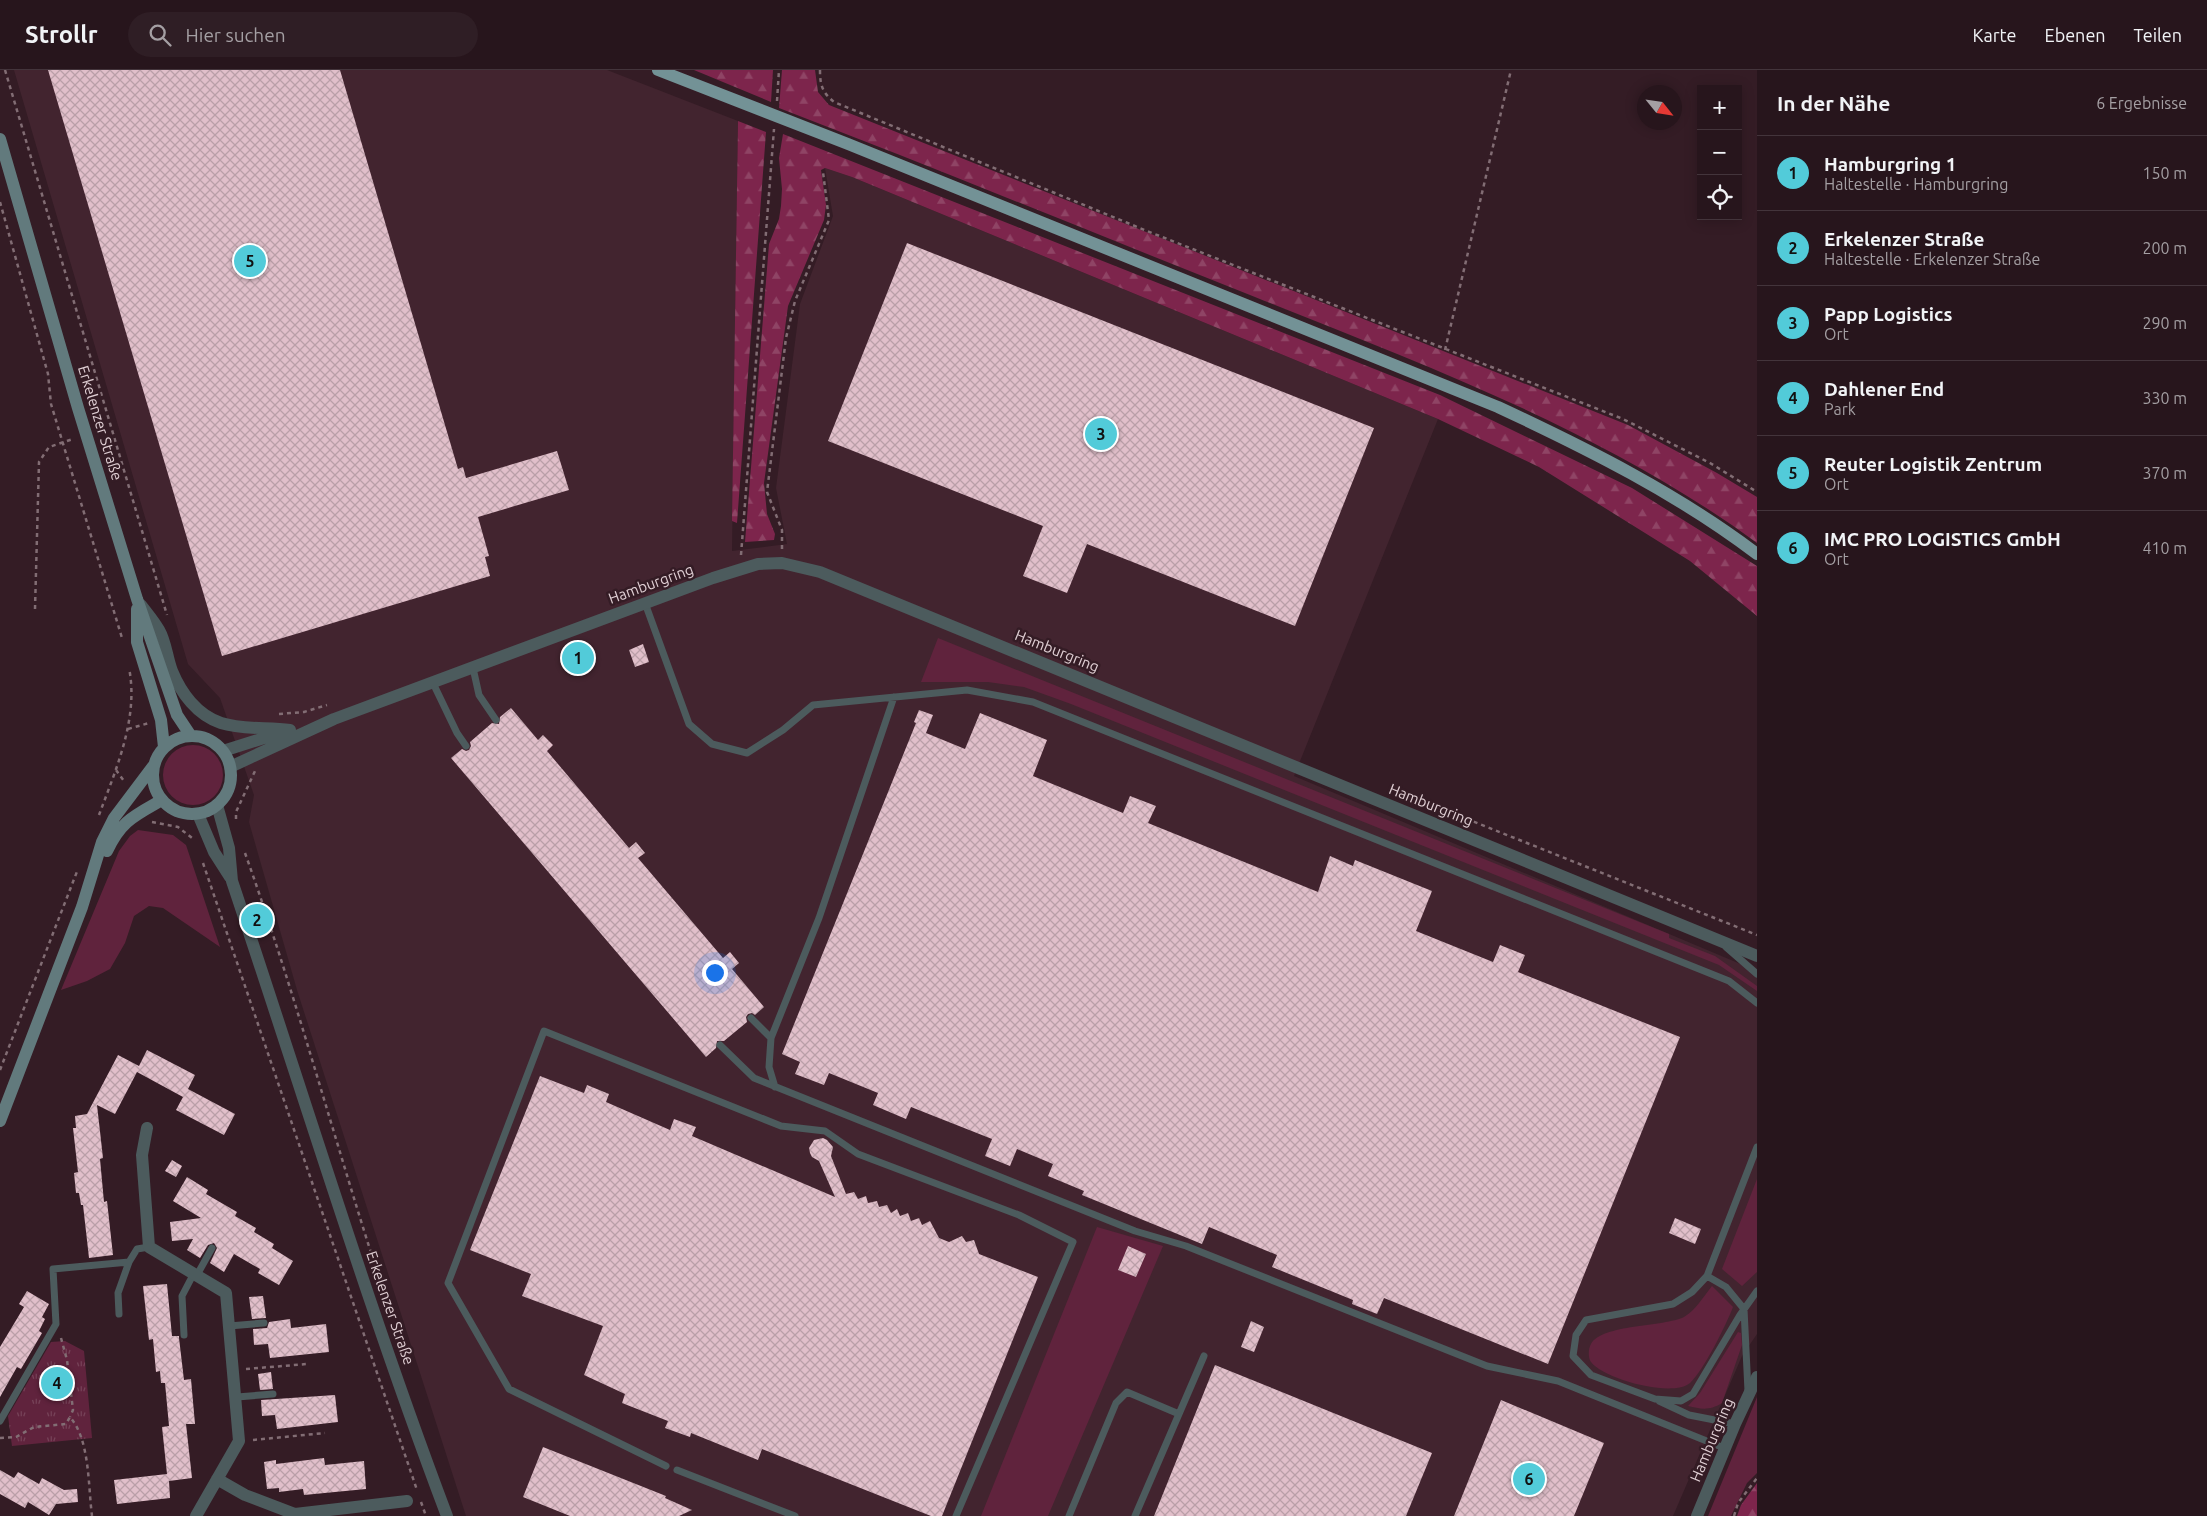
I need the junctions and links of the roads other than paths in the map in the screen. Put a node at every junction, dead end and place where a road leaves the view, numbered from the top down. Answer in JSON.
{"nodes":[{"id":1,"x":658,"y":70,"type":"edge"},
{"id":2,"x":0,"y":139,"type":"edge"},
{"id":3,"x":1757,"y":554,"type":"edge"},
{"id":4,"x":137,"y":599,"type":"junction"},
{"id":5,"x":645,"y":603,"type":"junction"},
{"id":6,"x":473,"y":668,"type":"junction"},
{"id":7,"x":433,"y":683,"type":"junction"},
{"id":8,"x":894,"y":697,"type":"junction"},
{"id":9,"x":334,"y":719,"type":"junction"},
{"id":10,"x":496,"y":720,"type":"dead end"},
{"id":11,"x":290,"y":730,"type":"junction"},
{"id":12,"x":191,"y":736,"type":"junction"},
{"id":13,"x":466,"y":746,"type":"dead end"},
{"id":14,"x":164,"y":747,"type":"junction"},
{"id":15,"x":223,"y":751,"type":"junction"},
{"id":16,"x":154,"y":765,"type":"junction"},
{"id":17,"x":230,"y":767,"type":"junction"},
{"id":18,"x":162,"y":800,"type":"junction"},
{"id":19,"x":217,"y":806,"type":"junction"},
{"id":20,"x":198,"y":814,"type":"junction"},
{"id":21,"x":232,"y":881,"type":"junction"},
{"id":22,"x":91,"y":882,"type":"junction"},
{"id":23,"x":1716,"y":939,"type":"junction"},
{"id":24,"x":1757,"y":956,"type":"edge"},
{"id":25,"x":1757,"y":974,"type":"edge"},
{"id":26,"x":1757,"y":1003,"type":"edge"},
{"id":27,"x":751,"y":1018,"type":"dead end"},
{"id":28,"x":771,"y":1038,"type":"junction"},
{"id":29,"x":720,"y":1045,"type":"dead end"},
{"id":30,"x":776,"y":1087,"type":"junction"},
{"id":31,"x":0,"y":1121,"type":"edge"},
{"id":32,"x":147,"y":1128,"type":"dead end"},
{"id":33,"x":1757,"y":1147,"type":"edge"},
{"id":34,"x":150,"y":1247,"type":"junction"},
{"id":35,"x":212,"y":1248,"type":"dead end"},
{"id":36,"x":129,"y":1262,"type":"junction"},
{"id":37,"x":195,"y":1274,"type":"junction"},
{"id":38,"x":1707,"y":1276,"type":"junction"},
{"id":39,"x":1757,"y":1291,"type":"edge"},
{"id":40,"x":1744,"y":1309,"type":"junction"},
{"id":41,"x":119,"y":1314,"type":"dead end"},
{"id":42,"x":264,"y":1322,"type":"dead end"},
{"id":43,"x":229,"y":1326,"type":"junction"},
{"id":44,"x":184,"y":1335,"type":"dead end"},
{"id":45,"x":1204,"y":1356,"type":"dead end"},
{"id":46,"x":1757,"y":1378,"type":"edge"},
{"id":47,"x":273,"y":1394,"type":"dead end"},
{"id":48,"x":237,"y":1397,"type":"junction"},
{"id":49,"x":1748,"y":1397,"type":"junction"},
{"id":50,"x":1655,"y":1400,"type":"junction"},
{"id":51,"x":1179,"y":1414,"type":"junction"},
{"id":52,"x":0,"y":1420,"type":"edge"},
{"id":53,"x":1735,"y":1424,"type":"junction"},
{"id":54,"x":1724,"y":1448,"type":"junction"},
{"id":55,"x":666,"y":1466,"type":"dead end"},
{"id":56,"x":677,"y":1470,"type":"dead end"},
{"id":57,"x":218,"y":1479,"type":"junction"},
{"id":58,"x":407,"y":1501,"type":"dead end"},
{"id":59,"x":196,"y":1516,"type":"edge"},
{"id":60,"x":447,"y":1516,"type":"edge"},
{"id":61,"x":794,"y":1516,"type":"edge"},
{"id":62,"x":956,"y":1516,"type":"edge"},
{"id":63,"x":1069,"y":1516,"type":"edge"},
{"id":64,"x":1135,"y":1516,"type":"edge"},
{"id":65,"x":1698,"y":1516,"type":"edge"}],
"edges":[{"from":1,"to":3,"type":"main road"},
{"from":2,"to":4,"type":"main road","name":"Erkelenzer Straße"},
{"from":4,"to":11,"type":"street","name":"Erkelenzer Straße"},
{"from":4,"to":12,"type":"main road"},
{"from":4,"to":14,"type":"main road"},
{"from":5,"to":6,"type":"street","name":"Hamburgring"},
{"from":5,"to":8,"type":"lane"},
{"from":5,"to":23,"type":"street","name":"Hamburgring"},
{"from":6,"to":7,"type":"street","name":"Hamburgring"},
{"from":6,"to":10,"type":"lane"},
{"from":7,"to":9,"type":"street","name":"Hamburgring"},
{"from":7,"to":13,"type":"lane"},
{"from":8,"to":26,"type":"lane"},
{"from":8,"to":28,"type":"lane"},
{"from":9,"to":11,"type":"street"},
{"from":9,"to":17,"type":"street"},
{"from":11,"to":15,"type":"street"},
{"from":12,"to":14,"type":"main road"},
{"from":12,"to":15,"type":"main road"},
{"from":14,"to":16,"type":"main road"},
{"from":15,"to":17,"type":"main road"},
{"from":16,"to":18,"type":"main road"},
{"from":16,"to":22,"type":"main road"},
{"from":17,"to":19,"type":"main road"},
{"from":18,"to":20,"type":"main road"},
{"from":18,"to":22,"type":"main road"},
{"from":19,"to":20,"type":"main road"},
{"from":19,"to":21,"type":"street"},
{"from":20,"to":21,"type":"street"},
{"from":21,"to":60,"type":"street","name":"Erkelenzer Straße"},
{"from":22,"to":31,"type":"main road"},
{"from":23,"to":24,"type":"street","name":"Hamburgring"},
{"from":23,"to":25,"type":"lane"},
{"from":27,"to":28,"type":"lane"},
{"from":28,"to":30,"type":"lane"},
{"from":29,"to":30,"type":"lane"},
{"from":30,"to":54,"type":"lane"},
{"from":32,"to":34,"type":"street"},
{"from":33,"to":38,"type":"lane"},
{"from":34,"to":36,"type":"lane"},
{"from":34,"to":37,"type":"street"},
{"from":35,"to":37,"type":"lane"},
{"from":36,"to":41,"type":"lane"},
{"from":36,"to":52,"type":"lane"},
{"from":37,"to":43,"type":"street"},
{"from":37,"to":44,"type":"lane"},
{"from":38,"to":40,"type":"lane"},
{"from":38,"to":50,"type":"lane"},
{"from":39,"to":40,"type":"lane"},
{"from":40,"to":49,"type":"lane"},
{"from":40,"to":50,"type":"lane"},
{"from":42,"to":43,"type":"lane"},
{"from":43,"to":48,"type":"street"},
{"from":45,"to":51,"type":"lane"},
{"from":46,"to":49,"type":"street","name":"Hamburgring"},
{"from":47,"to":48,"type":"lane"},
{"from":48,"to":57,"type":"street"},
{"from":49,"to":53,"type":"street","name":"Hamburgring"},
{"from":50,"to":53,"type":"lane"},
{"from":51,"to":63,"type":"lane"},
{"from":51,"to":64,"type":"lane"},
{"from":53,"to":54,"type":"street","name":"Hamburgring"},
{"from":54,"to":65,"type":"street","name":"Hamburgring"},
{"from":55,"to":62,"type":"lane"},
{"from":56,"to":61,"type":"lane"},
{"from":57,"to":58,"type":"street"},
{"from":57,"to":59,"type":"street"}]}
